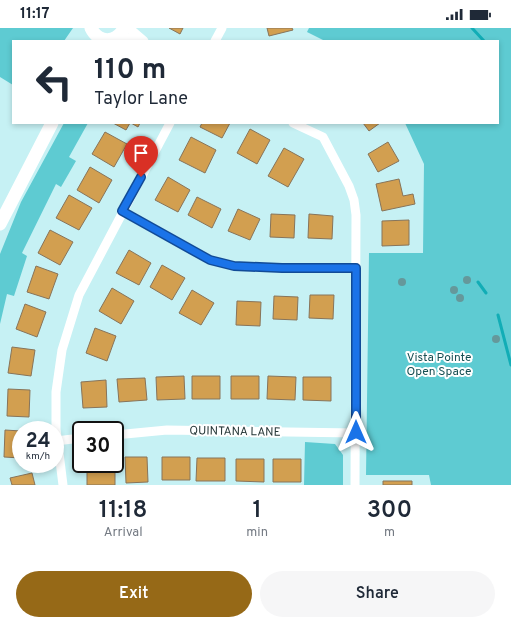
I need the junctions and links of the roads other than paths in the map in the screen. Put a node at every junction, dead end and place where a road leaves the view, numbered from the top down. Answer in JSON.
{"nodes":[{"id":1,"x":222,"y":28,"type":"edge"},
{"id":2,"x":124,"y":30,"type":"edge"},
{"id":3,"x":91,"y":34,"type":"edge"},
{"id":4,"x":105,"y":40,"type":"edge"},
{"id":5,"x":134,"y":40,"type":"edge"},
{"id":6,"x":142,"y":40,"type":"edge"},
{"id":7,"x":216,"y":40,"type":"edge"},
{"id":8,"x":51,"y":124,"type":"edge"},
{"id":9,"x":169,"y":124,"type":"edge"},
{"id":10,"x":295,"y":124,"type":"edge"},
{"id":11,"x":122,"y":211,"type":"junction"},
{"id":12,"x":0,"y":224,"type":"edge"},
{"id":13,"x":356,"y":268,"type":"junction"},
{"id":14,"x":56,"y":421,"type":"edge"},
{"id":15,"x":356,"y":432,"type":"junction"},
{"id":16,"x":124,"y":434,"type":"edge"},
{"id":17,"x":61,"y":473,"type":"edge"},
{"id":18,"x":63,"y":485,"type":"edge"},
{"id":19,"x":355,"y":485,"type":"edge"}],
"edges":[{"from":1,"to":7,"type":"street"},
{"from":2,"to":4,"type":"street"},
{"from":2,"to":5,"type":"street"},
{"from":2,"to":6,"type":"street"},
{"from":3,"to":4,"type":"street"},
{"from":8,"to":12,"type":"street"},
{"from":9,"to":11,"type":"street"},
{"from":10,"to":13,"type":"street"},
{"from":11,"to":13,"type":"street"},
{"from":11,"to":14,"type":"street"},
{"from":13,"to":15,"type":"street"},
{"from":15,"to":16,"type":"street","name":"QUINTANA LANE"},
{"from":15,"to":19,"type":"street"},
{"from":17,"to":18,"type":"street"}]}
